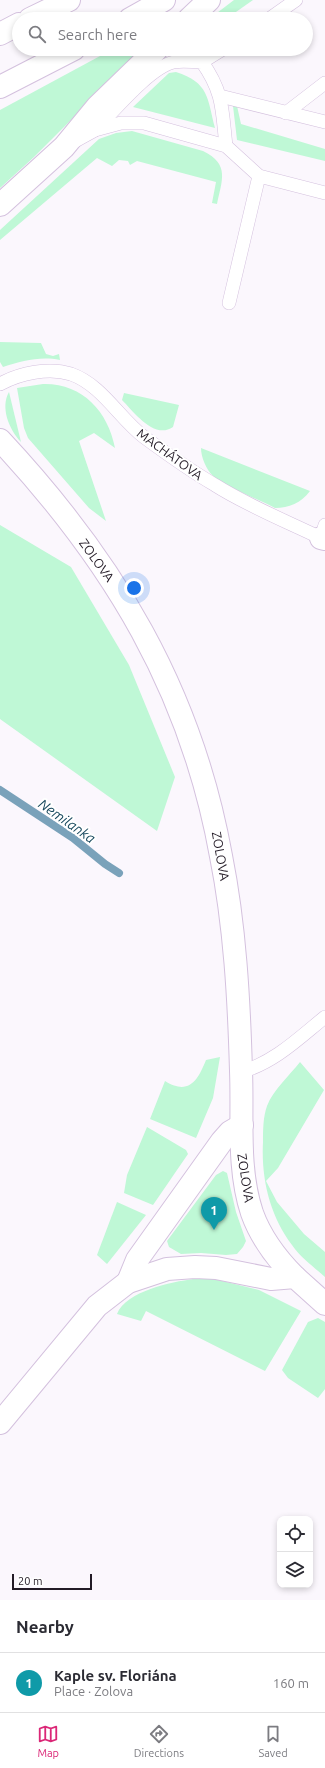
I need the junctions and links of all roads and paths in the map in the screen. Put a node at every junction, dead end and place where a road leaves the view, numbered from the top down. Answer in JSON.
{"nodes":[{"id":1,"x":69,"y":0,"type":"edge"},
{"id":2,"x":164,"y":0,"type":"edge"},
{"id":3,"x":210,"y":0,"type":"edge"},
{"id":4,"x":296,"y":0,"type":"edge"},
{"id":5,"x":44,"y":12,"type":"edge"},
{"id":6,"x":143,"y":12,"type":"edge"},
{"id":7,"x":197,"y":12,"type":"edge"},
{"id":8,"x":279,"y":12,"type":"edge"},
{"id":9,"x":12,"y":28,"type":"edge"},
{"id":10,"x":0,"y":34,"type":"edge"},
{"id":11,"x":60,"y":56,"type":"edge"},
{"id":12,"x":150,"y":56,"type":"edge"},
{"id":13,"x":212,"y":56,"type":"edge"},
{"id":14,"x":202,"y":62,"type":"junction"},
{"id":15,"x":325,"y":83,"type":"edge"},
{"id":16,"x":0,"y":87,"type":"edge"},
{"id":17,"x":220,"y":96,"type":"junction"},
{"id":18,"x":286,"y":112,"type":"junction"},
{"id":19,"x":325,"y":122,"type":"edge"},
{"id":20,"x":96,"y":130,"type":"junction"},
{"id":21,"x":226,"y":146,"type":"junction"},
{"id":22,"x":64,"y":148,"type":"junction"},
{"id":23,"x":259,"y":176,"type":"junction"},
{"id":24,"x":325,"y":193,"type":"edge"},
{"id":25,"x":0,"y":205,"type":"edge"},
{"id":26,"x":229,"y":302,"type":"dead end"},
{"id":27,"x":0,"y":384,"type":"edge"},
{"id":28,"x":0,"y":440,"type":"edge"},
{"id":29,"x":324,"y":534,"type":"edge"},
{"id":30,"x":325,"y":1017,"type":"edge"},
{"id":31,"x":241,"y":1072,"type":"junction"},
{"id":32,"x":242,"y":1125,"type":"junction"},
{"id":33,"x":295,"y":1277,"type":"junction"},
{"id":34,"x":128,"y":1282,"type":"junction"},
{"id":35,"x":325,"y":1304,"type":"edge"},
{"id":36,"x":0,"y":1423,"type":"edge"}],
"edges":[{"from":1,"to":5,"type":"street"},
{"from":2,"to":6,"type":"street"},
{"from":3,"to":7,"type":"street"},
{"from":4,"to":8,"type":"lane"},
{"from":9,"to":10,"type":"street"},
{"from":11,"to":16,"type":"street"},
{"from":12,"to":22,"type":"street"},
{"from":13,"to":14,"type":"lane"},
{"from":14,"to":17,"type":"lane"},
{"from":14,"to":20,"type":"lane"},
{"from":15,"to":18,"type":"lane"},
{"from":17,"to":18,"type":"lane"},
{"from":17,"to":21,"type":"lane"},
{"from":18,"to":19,"type":"lane"},
{"from":20,"to":21,"type":"lane"},
{"from":20,"to":22,"type":"lane"},
{"from":21,"to":23,"type":"lane"},
{"from":22,"to":25,"type":"street"},
{"from":23,"to":24,"type":"lane"},
{"from":23,"to":26,"type":"lane"},
{"from":27,"to":29,"type":"lane","name":"MACHÁTOVA"},
{"from":28,"to":31,"type":"street","name":"ZOLOVA"},
{"from":30,"to":31,"type":"lane"},
{"from":31,"to":32,"type":"street","name":"ZOLOVA"},
{"from":32,"to":33,"type":"street","name":"ZOLOVA"},
{"from":32,"to":34,"type":"street"},
{"from":33,"to":34,"type":"street"},
{"from":33,"to":35,"type":"street","name":"ZOLOVA"},
{"from":34,"to":36,"type":"street"}]}
